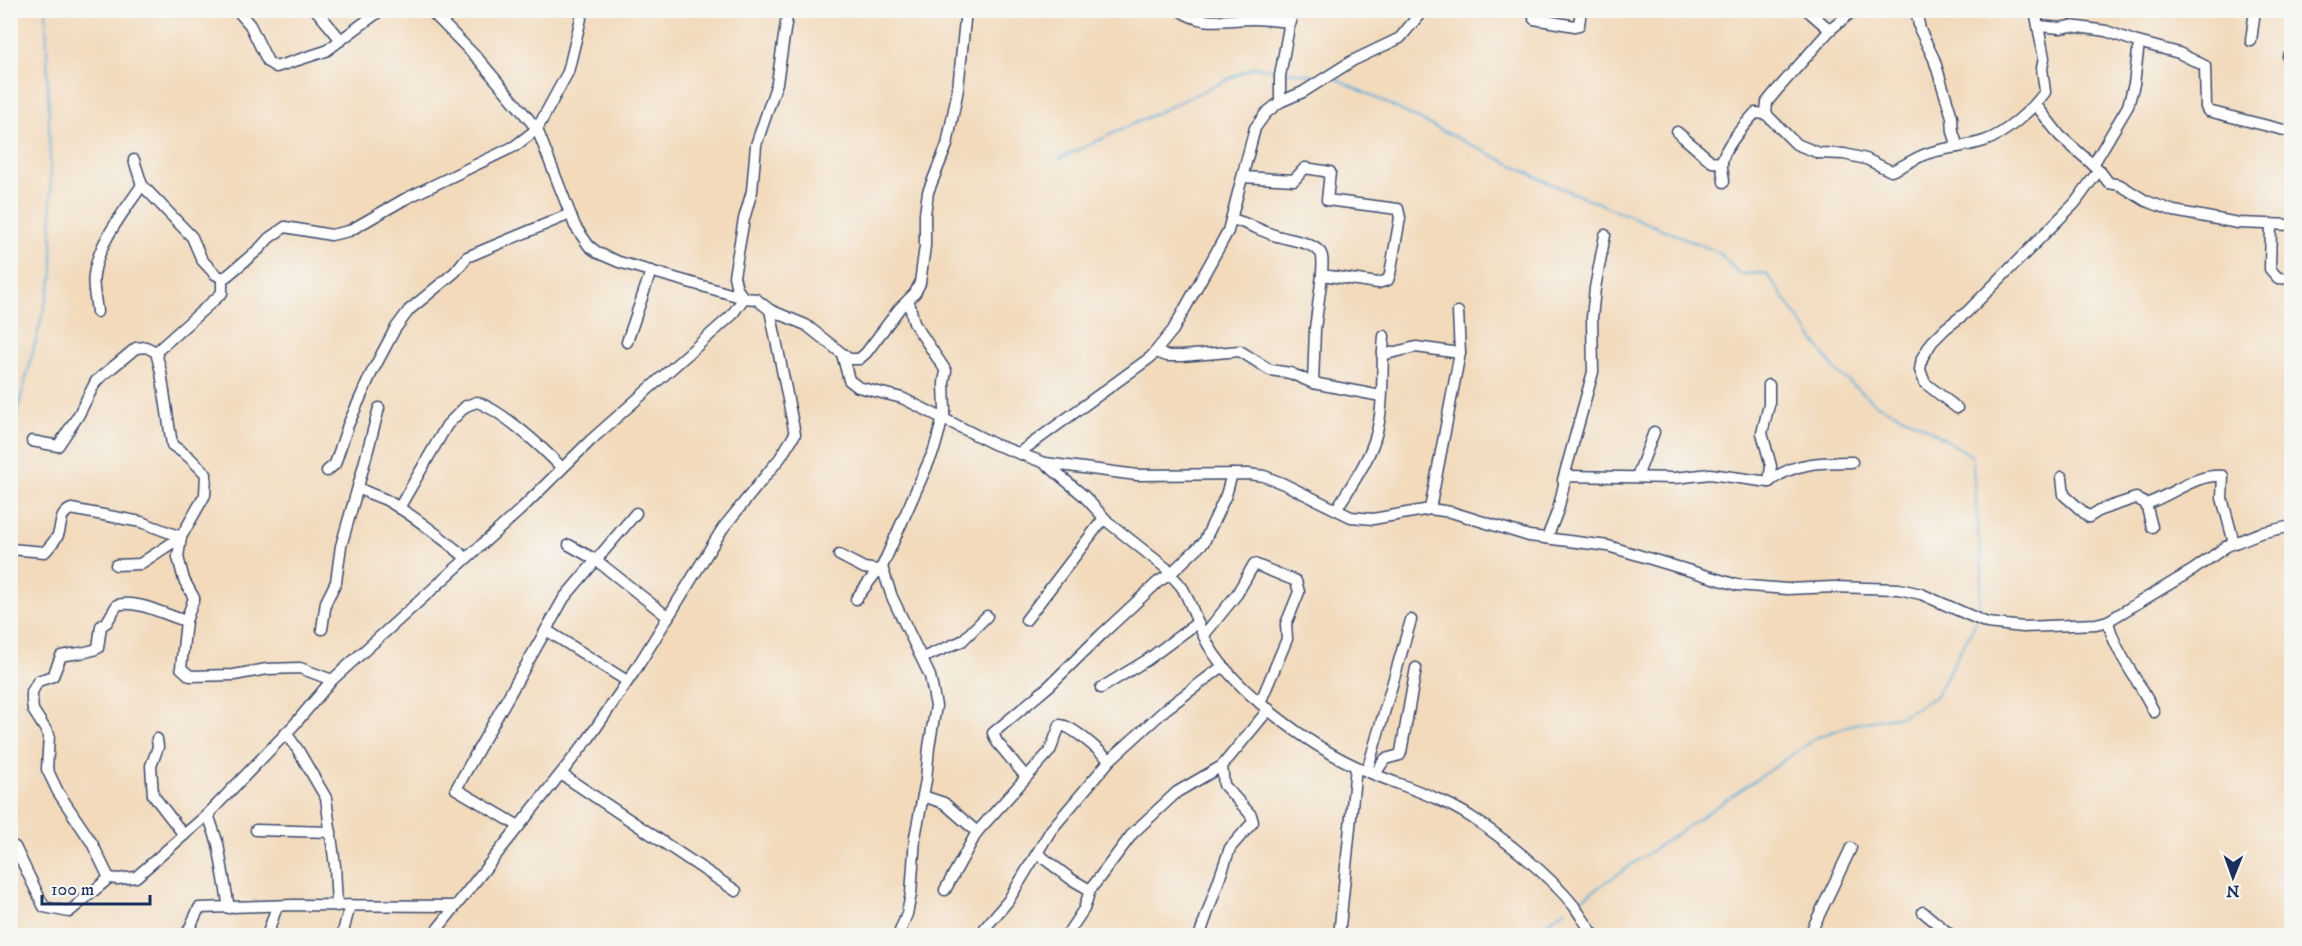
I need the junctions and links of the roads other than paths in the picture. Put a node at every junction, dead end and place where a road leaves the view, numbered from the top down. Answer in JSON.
{"nodes":[{"id":1,"x":237,"y":10,"type":"edge"},
{"id":2,"x":316,"y":10,"type":"edge"},
{"id":3,"x":381,"y":10,"type":"edge"},
{"id":4,"x":430,"y":10,"type":"edge"},
{"id":5,"x":583,"y":10,"type":"edge"},
{"id":6,"x":788,"y":10,"type":"edge"},
{"id":7,"x":966,"y":10,"type":"edge"},
{"id":8,"x":1179,"y":10,"type":"edge"},
{"id":9,"x":1423,"y":10,"type":"edge"},
{"id":10,"x":1581,"y":10,"type":"edge"},
{"id":11,"x":1807,"y":10,"type":"edge"},
{"id":12,"x":1854,"y":10,"type":"edge"},
{"id":13,"x":1916,"y":10,"type":"edge"},
{"id":14,"x":2035,"y":10,"type":"edge"},
{"id":15,"x":2255,"y":10,"type":"edge"},
{"id":16,"x":1292,"y":16,"type":"edge"},
{"id":17,"x":1534,"y":19,"type":"dead end"},
{"id":18,"x":2039,"y":26,"type":"junction"},
{"id":19,"x":1830,"y":30,"type":"junction"},
{"id":20,"x":341,"y":40,"type":"junction"},
{"id":21,"x":2251,"y":41,"type":"dead end"},
{"id":22,"x":2139,"y":43,"type":"junction"},
{"id":23,"x":1280,"y":102,"type":"junction"},
{"id":24,"x":2036,"y":105,"type":"junction"},
{"id":25,"x":1766,"y":114,"type":"junction"},
{"id":26,"x":537,"y":129,"type":"junction"},
{"id":27,"x":1677,"y":132,"type":"dead end"},
{"id":28,"x":2292,"y":132,"type":"edge"},
{"id":29,"x":1958,"y":147,"type":"junction"},
{"id":30,"x":134,"y":160,"type":"dead end"},
{"id":31,"x":1722,"y":162,"type":"junction"},
{"id":32,"x":2096,"y":168,"type":"junction"},
{"id":33,"x":1243,"y":177,"type":"junction"},
{"id":34,"x":1724,"y":182,"type":"dead end"},
{"id":35,"x":142,"y":185,"type":"junction"},
{"id":36,"x":570,"y":214,"type":"junction"},
{"id":37,"x":1232,"y":219,"type":"junction"},
{"id":38,"x":2271,"y":224,"type":"junction"},
{"id":39,"x":2292,"y":225,"type":"edge"},
{"id":40,"x":1605,"y":234,"type":"dead end"},
{"id":41,"x":651,"y":272,"type":"junction"},
{"id":42,"x":1322,"y":275,"type":"junction"},
{"id":43,"x":222,"y":278,"type":"junction"},
{"id":44,"x":2292,"y":279,"type":"edge"},
{"id":45,"x":744,"y":298,"type":"junction"},
{"id":46,"x":909,"y":302,"type":"junction"},
{"id":47,"x":770,"y":309,"type":"junction"},
{"id":48,"x":97,"y":312,"type":"dead end"},
{"id":49,"x":1458,"y":312,"type":"dead end"},
{"id":50,"x":1384,"y":336,"type":"dead end"},
{"id":51,"x":627,"y":342,"type":"dead end"},
{"id":52,"x":156,"y":352,"type":"junction"},
{"id":53,"x":1156,"y":352,"type":"junction"},
{"id":54,"x":1460,"y":353,"type":"junction"},
{"id":55,"x":842,"y":354,"type":"junction"},
{"id":56,"x":1382,"y":355,"type":"junction"},
{"id":57,"x":1313,"y":383,"type":"junction"},
{"id":58,"x":1769,"y":385,"type":"dead end"},
{"id":59,"x":1381,"y":396,"type":"junction"},
{"id":60,"x":379,"y":408,"type":"dead end"},
{"id":61,"x":1958,"y":408,"type":"dead end"},
{"id":62,"x":944,"y":419,"type":"junction"},
{"id":63,"x":1654,"y":432,"type":"dead end"},
{"id":64,"x":32,"y":441,"type":"dead end"},
{"id":65,"x":1019,"y":453,"type":"junction"},
{"id":66,"x":1852,"y":462,"type":"dead end"},
{"id":67,"x":1045,"y":463,"type":"junction"},
{"id":68,"x":562,"y":468,"type":"junction"},
{"id":69,"x":327,"y":471,"type":"dead end"},
{"id":70,"x":1232,"y":474,"type":"junction"},
{"id":71,"x":1637,"y":477,"type":"junction"},
{"id":72,"x":2062,"y":477,"type":"dead end"},
{"id":73,"x":1769,"y":482,"type":"junction"},
{"id":74,"x":358,"y":487,"type":"junction"},
{"id":75,"x":2146,"y":504,"type":"junction"},
{"id":76,"x":399,"y":508,"type":"junction"},
{"id":77,"x":1430,"y":509,"type":"junction"},
{"id":78,"x":1336,"y":510,"type":"junction"},
{"id":79,"x":636,"y":513,"type":"dead end"},
{"id":80,"x":1104,"y":518,"type":"junction"},
{"id":81,"x":2292,"y":526,"type":"edge"},
{"id":82,"x":2152,"y":527,"type":"dead end"},
{"id":83,"x":181,"y":537,"type":"junction"},
{"id":84,"x":1547,"y":538,"type":"junction"},
{"id":85,"x":2234,"y":543,"type":"junction"},
{"id":86,"x":569,"y":545,"type":"dead end"},
{"id":87,"x":10,"y":549,"type":"edge"},
{"id":88,"x":839,"y":555,"type":"dead end"},
{"id":89,"x":466,"y":558,"type":"junction"},
{"id":90,"x":596,"y":560,"type":"junction"},
{"id":91,"x":116,"y":565,"type":"dead end"},
{"id":92,"x":880,"y":568,"type":"junction"},
{"id":93,"x":1169,"y":575,"type":"junction"},
{"id":94,"x":856,"y":599,"type":"dead end"},
{"id":95,"x":987,"y":616,"type":"dead end"},
{"id":96,"x":668,"y":617,"type":"junction"},
{"id":97,"x":1026,"y":620,"type":"dead end"},
{"id":98,"x":1411,"y":620,"type":"dead end"},
{"id":99,"x":186,"y":621,"type":"junction"},
{"id":100,"x":2108,"y":621,"type":"junction"},
{"id":101,"x":1197,"y":623,"type":"junction"},
{"id":102,"x":322,"y":628,"type":"dead end"},
{"id":103,"x":546,"y":630,"type":"junction"},
{"id":104,"x":1204,"y":635,"type":"junction"},
{"id":105,"x":922,"y":658,"type":"junction"},
{"id":106,"x":1223,"y":666,"type":"junction"},
{"id":107,"x":1416,"y":668,"type":"dead end"},
{"id":108,"x":332,"y":680,"type":"junction"},
{"id":109,"x":627,"y":681,"type":"junction"},
{"id":110,"x":1101,"y":688,"type":"dead end"},
{"id":111,"x":1264,"y":706,"type":"junction"},
{"id":112,"x":2154,"y":712,"type":"dead end"},
{"id":113,"x":286,"y":734,"type":"junction"},
{"id":114,"x":157,"y":740,"type":"dead end"},
{"id":115,"x":1110,"y":760,"type":"junction"},
{"id":116,"x":1222,"y":766,"type":"junction"},
{"id":117,"x":1366,"y":771,"type":"junction"},
{"id":118,"x":561,"y":774,"type":"junction"},
{"id":119,"x":1026,"y":777,"type":"junction"},
{"id":120,"x":923,"y":796,"type":"junction"},
{"id":121,"x":208,"y":814,"type":"junction"},
{"id":122,"x":519,"y":826,"type":"junction"},
{"id":123,"x":256,"y":830,"type":"dead end"},
{"id":124,"x":331,"y":832,"type":"junction"},
{"id":125,"x":977,"y":832,"type":"junction"},
{"id":126,"x":184,"y":835,"type":"junction"},
{"id":127,"x":15,"y":847,"type":"dead end"},
{"id":128,"x":1851,"y":848,"type":"dead end"},
{"id":129,"x":1038,"y":854,"type":"junction"},
{"id":130,"x":109,"y":878,"type":"junction"},
{"id":131,"x":945,"y":890,"type":"dead end"},
{"id":132,"x":1090,"y":890,"type":"junction"},
{"id":133,"x":736,"y":891,"type":"dead end"},
{"id":134,"x":350,"y":905,"type":"junction"},
{"id":135,"x":277,"y":906,"type":"junction"},
{"id":136,"x":337,"y":906,"type":"junction"},
{"id":137,"x":454,"y":906,"type":"junction"},
{"id":138,"x":229,"y":908,"type":"junction"},
{"id":139,"x":1923,"y":912,"type":"dead end"},
{"id":140,"x":985,"y":928,"type":"dead end"},
{"id":141,"x":1583,"y":930,"type":"edge"},
{"id":142,"x":186,"y":936,"type":"edge"},
{"id":143,"x":267,"y":936,"type":"edge"},
{"id":144,"x":342,"y":936,"type":"edge"},
{"id":145,"x":432,"y":936,"type":"edge"},
{"id":146,"x":898,"y":936,"type":"edge"},
{"id":147,"x":1066,"y":936,"type":"edge"},
{"id":148,"x":1205,"y":936,"type":"edge"},
{"id":149,"x":1339,"y":936,"type":"edge"},
{"id":150,"x":1596,"y":936,"type":"edge"},
{"id":151,"x":1809,"y":936,"type":"edge"},
{"id":152,"x":1952,"y":936,"type":"edge"}],
"edges":[{"from":1,"to":20,"type":"street"},
{"from":2,"to":20,"type":"street"},
{"from":3,"to":20,"type":"street"},
{"from":4,"to":26,"type":"street"},
{"from":5,"to":26,"type":"street"},
{"from":6,"to":45,"type":"street"},
{"from":7,"to":46,"type":"street"},
{"from":8,"to":16,"type":"street"},
{"from":9,"to":23,"type":"street"},
{"from":10,"to":17,"type":"street"},
{"from":11,"to":19,"type":"street"},
{"from":12,"to":19,"type":"street"},
{"from":13,"to":29,"type":"street"},
{"from":14,"to":18,"type":"street"},
{"from":15,"to":21,"type":"street"},
{"from":16,"to":23,"type":"street"},
{"from":18,"to":22,"type":"street"},
{"from":18,"to":24,"type":"street"},
{"from":19,"to":25,"type":"street"},
{"from":22,"to":28,"type":"street"},
{"from":22,"to":32,"type":"street"},
{"from":23,"to":33,"type":"street"},
{"from":24,"to":29,"type":"street"},
{"from":24,"to":32,"type":"street"},
{"from":25,"to":29,"type":"street"},
{"from":25,"to":31,"type":"street"},
{"from":26,"to":36,"type":"street"},
{"from":26,"to":43,"type":"street"},
{"from":27,"to":31,"type":"street"},
{"from":30,"to":35,"type":"street"},
{"from":31,"to":34,"type":"street"},
{"from":32,"to":38,"type":"street"},
{"from":32,"to":61,"type":"street"},
{"from":33,"to":37,"type":"street"},
{"from":33,"to":42,"type":"street"},
{"from":35,"to":43,"type":"street"},
{"from":35,"to":48,"type":"street"},
{"from":36,"to":41,"type":"street"},
{"from":36,"to":69,"type":"street"},
{"from":37,"to":42,"type":"street"},
{"from":37,"to":53,"type":"street"},
{"from":38,"to":39,"type":"street"},
{"from":38,"to":44,"type":"street"},
{"from":40,"to":84,"type":"street"},
{"from":41,"to":45,"type":"street"},
{"from":41,"to":51,"type":"street"},
{"from":42,"to":57,"type":"street"},
{"from":43,"to":52,"type":"street"},
{"from":45,"to":47,"type":"street"},
{"from":45,"to":68,"type":"street"},
{"from":46,"to":55,"type":"street"},
{"from":46,"to":62,"type":"street"},
{"from":47,"to":55,"type":"street"},
{"from":47,"to":96,"type":"street"},
{"from":49,"to":54,"type":"street"},
{"from":50,"to":56,"type":"street"},
{"from":52,"to":64,"type":"street"},
{"from":52,"to":83,"type":"street"},
{"from":53,"to":57,"type":"street"},
{"from":53,"to":65,"type":"street"},
{"from":54,"to":56,"type":"street"},
{"from":54,"to":77,"type":"street"},
{"from":55,"to":62,"type":"street"},
{"from":56,"to":59,"type":"street"},
{"from":57,"to":59,"type":"street"},
{"from":58,"to":73,"type":"street"},
{"from":59,"to":78,"type":"street"},
{"from":60,"to":74,"type":"street"},
{"from":62,"to":65,"type":"street"},
{"from":62,"to":92,"type":"street"},
{"from":63,"to":71,"type":"street"},
{"from":65,"to":67,"type":"street"},
{"from":66,"to":73,"type":"street"},
{"from":67,"to":70,"type":"street"},
{"from":67,"to":80,"type":"street"},
{"from":68,"to":76,"type":"street"},
{"from":68,"to":89,"type":"street"},
{"from":70,"to":78,"type":"street"},
{"from":70,"to":93,"type":"street"},
{"from":71,"to":73,"type":"street"},
{"from":71,"to":84,"type":"street"},
{"from":72,"to":75,"type":"street"},
{"from":74,"to":76,"type":"street"},
{"from":74,"to":102,"type":"street"},
{"from":75,"to":82,"type":"street"},
{"from":75,"to":85,"type":"street"},
{"from":76,"to":89,"type":"street"},
{"from":77,"to":78,"type":"street"},
{"from":77,"to":84,"type":"street"},
{"from":79,"to":90,"type":"street"},
{"from":80,"to":93,"type":"street"},
{"from":80,"to":97,"type":"street"},
{"from":81,"to":85,"type":"street"},
{"from":83,"to":87,"type":"street"},
{"from":83,"to":91,"type":"street"},
{"from":83,"to":99,"type":"street"},
{"from":84,"to":100,"type":"street"},
{"from":85,"to":100,"type":"street"},
{"from":86,"to":90,"type":"street"},
{"from":88,"to":92,"type":"street"},
{"from":89,"to":108,"type":"street"},
{"from":90,"to":96,"type":"street"},
{"from":90,"to":103,"type":"street"},
{"from":92,"to":94,"type":"street"},
{"from":92,"to":105,"type":"street"},
{"from":93,"to":101,"type":"street"},
{"from":93,"to":119,"type":"street"},
{"from":95,"to":105,"type":"street"},
{"from":96,"to":109,"type":"street"},
{"from":98,"to":117,"type":"street"},
{"from":99,"to":108,"type":"street"},
{"from":99,"to":130,"type":"street"},
{"from":100,"to":112,"type":"street"},
{"from":101,"to":104,"type":"street"},
{"from":101,"to":110,"type":"street"},
{"from":103,"to":109,"type":"street"},
{"from":103,"to":122,"type":"street"},
{"from":104,"to":106,"type":"street"},
{"from":104,"to":111,"type":"street"},
{"from":105,"to":120,"type":"street"},
{"from":106,"to":111,"type":"street"},
{"from":106,"to":115,"type":"street"},
{"from":107,"to":117,"type":"street"},
{"from":108,"to":113,"type":"street"},
{"from":109,"to":118,"type":"street"},
{"from":111,"to":116,"type":"street"},
{"from":111,"to":117,"type":"street"},
{"from":113,"to":121,"type":"street"},
{"from":113,"to":124,"type":"street"},
{"from":114,"to":126,"type":"street"},
{"from":115,"to":119,"type":"street"},
{"from":115,"to":129,"type":"street"},
{"from":116,"to":132,"type":"street"},
{"from":116,"to":148,"type":"street"},
{"from":117,"to":141,"type":"street"},
{"from":117,"to":149,"type":"street"},
{"from":118,"to":122,"type":"street"},
{"from":118,"to":133,"type":"street"},
{"from":119,"to":125,"type":"street"},
{"from":120,"to":125,"type":"street"},
{"from":120,"to":146,"type":"street"},
{"from":121,"to":126,"type":"street"},
{"from":121,"to":138,"type":"street"},
{"from":122,"to":137,"type":"street"},
{"from":123,"to":124,"type":"street"},
{"from":124,"to":136,"type":"street"},
{"from":125,"to":131,"type":"street"},
{"from":126,"to":130,"type":"street"},
{"from":127,"to":130,"type":"street"},
{"from":128,"to":151,"type":"street"},
{"from":129,"to":132,"type":"street"},
{"from":129,"to":140,"type":"street"},
{"from":132,"to":147,"type":"street"},
{"from":134,"to":136,"type":"street"},
{"from":134,"to":137,"type":"street"},
{"from":134,"to":144,"type":"street"},
{"from":135,"to":136,"type":"street"},
{"from":135,"to":138,"type":"street"},
{"from":135,"to":143,"type":"street"},
{"from":137,"to":145,"type":"street"},
{"from":138,"to":142,"type":"street"},
{"from":139,"to":152,"type":"street"},
{"from":141,"to":150,"type":"street"}]}
